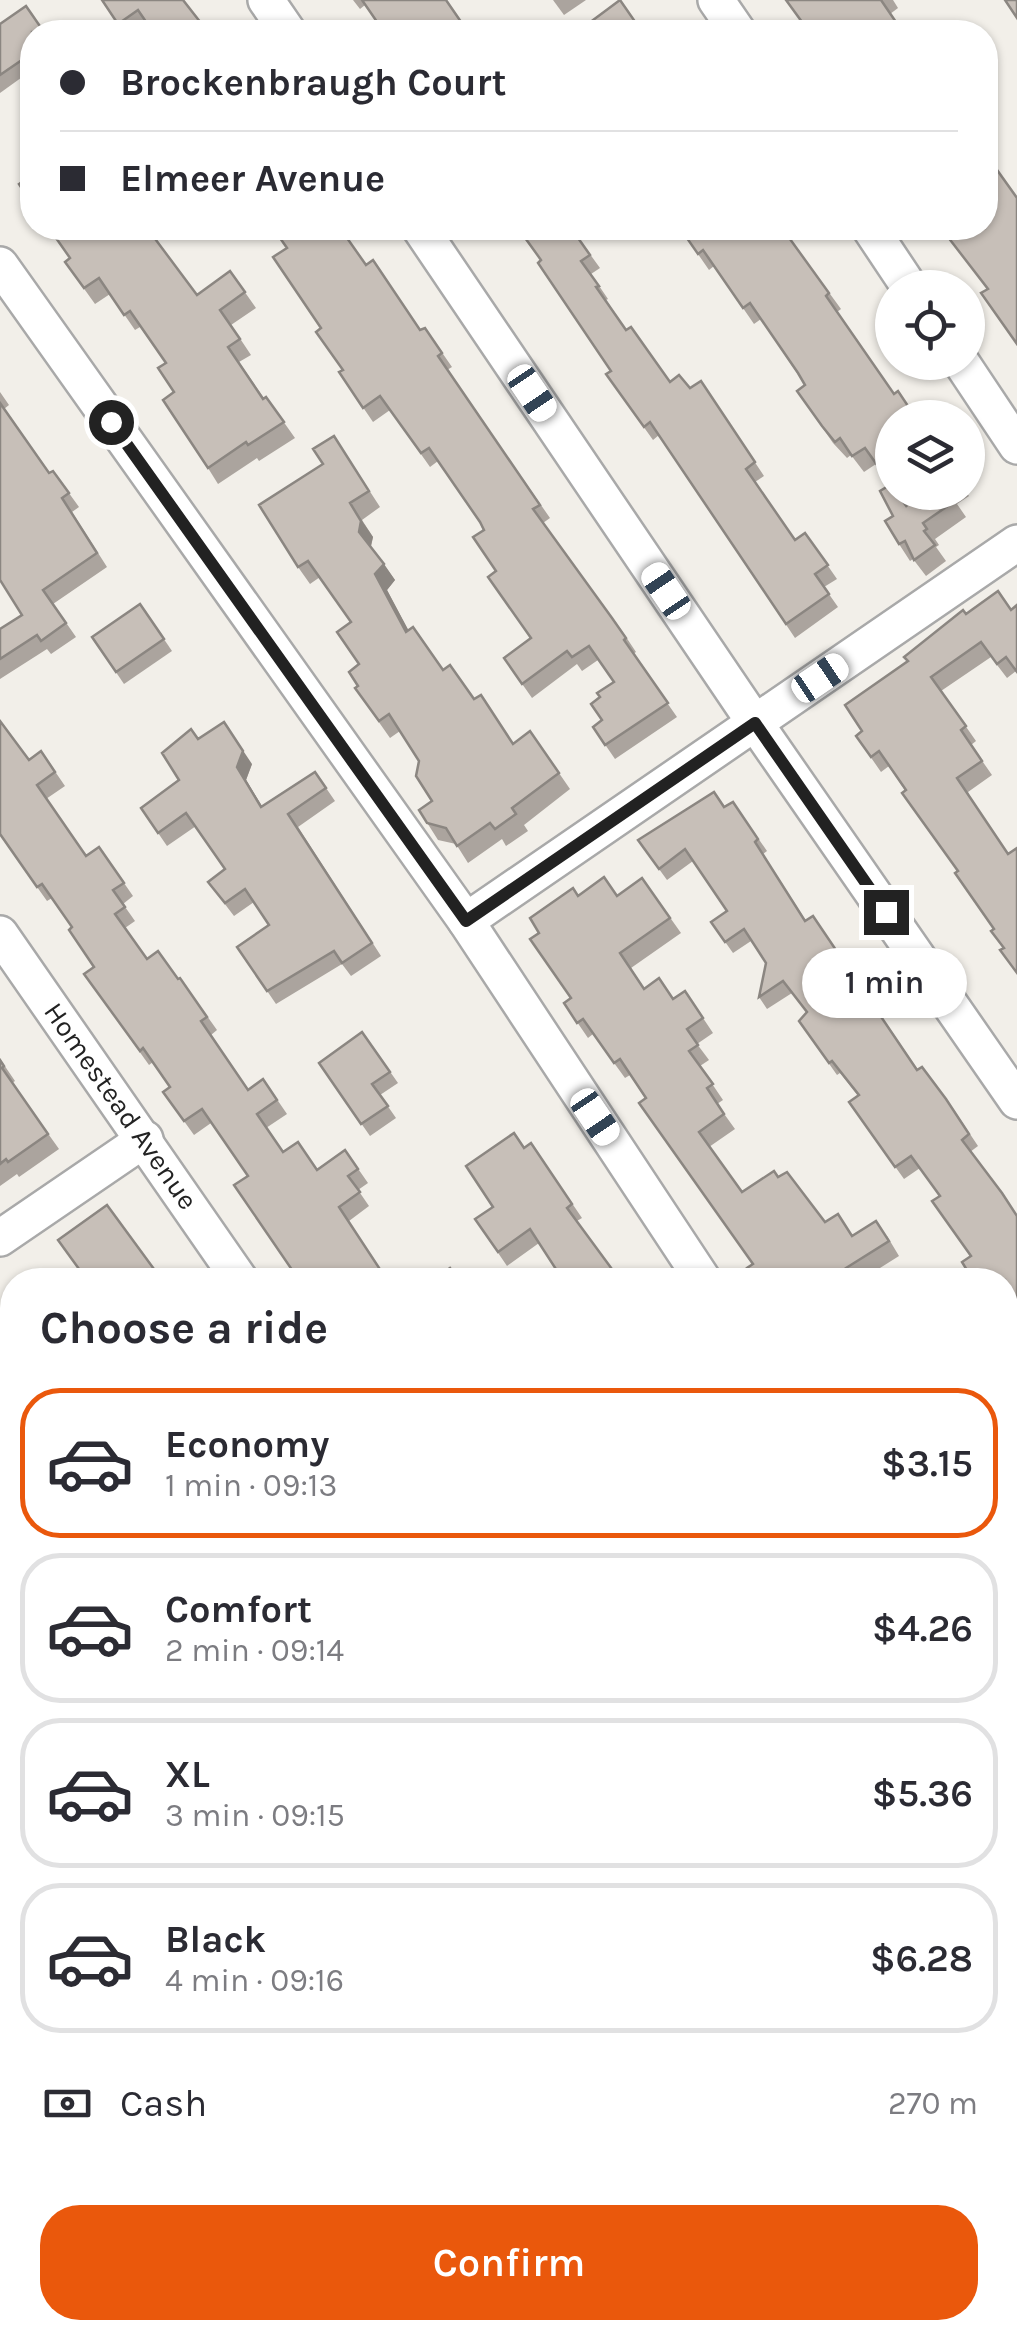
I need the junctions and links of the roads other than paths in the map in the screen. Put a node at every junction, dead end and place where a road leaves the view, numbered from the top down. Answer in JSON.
{"nodes":[{"id":1,"x":428,"y":240,"type":"edge"},
{"id":2,"x":878,"y":240,"type":"edge"},
{"id":3,"x":0,"y":265,"type":"edge"},
{"id":4,"x":898,"y":270,"type":"edge"},
{"id":5,"x":973,"y":380,"type":"edge"},
{"id":6,"x":1017,"y":446,"type":"edge"},
{"id":7,"x":1017,"y":544,"type":"edge"},
{"id":8,"x":755,"y":723,"type":"junction"},
{"id":9,"x":466,"y":921,"type":"junction"},
{"id":10,"x":0,"y":934,"type":"edge"},
{"id":11,"x":1017,"y":1102,"type":"edge"},
{"id":12,"x":144,"y":1139,"type":"junction"},
{"id":13,"x":0,"y":1238,"type":"edge"},
{"id":14,"x":232,"y":1268,"type":"edge"},
{"id":15,"x":695,"y":1268,"type":"edge"}],
"edges":[{"from":1,"to":8,"type":"street"},
{"from":2,"to":4,"type":"street"},
{"from":3,"to":9,"type":"street"},
{"from":5,"to":6,"type":"street"},
{"from":7,"to":8,"type":"street"},
{"from":8,"to":9,"type":"street"},
{"from":8,"to":11,"type":"street"},
{"from":9,"to":15,"type":"street"},
{"from":10,"to":12,"type":"street","name":"Homestead Avenue"},
{"from":12,"to":13,"type":"street"},
{"from":12,"to":14,"type":"street","name":"Homestead Avenue"}]}
